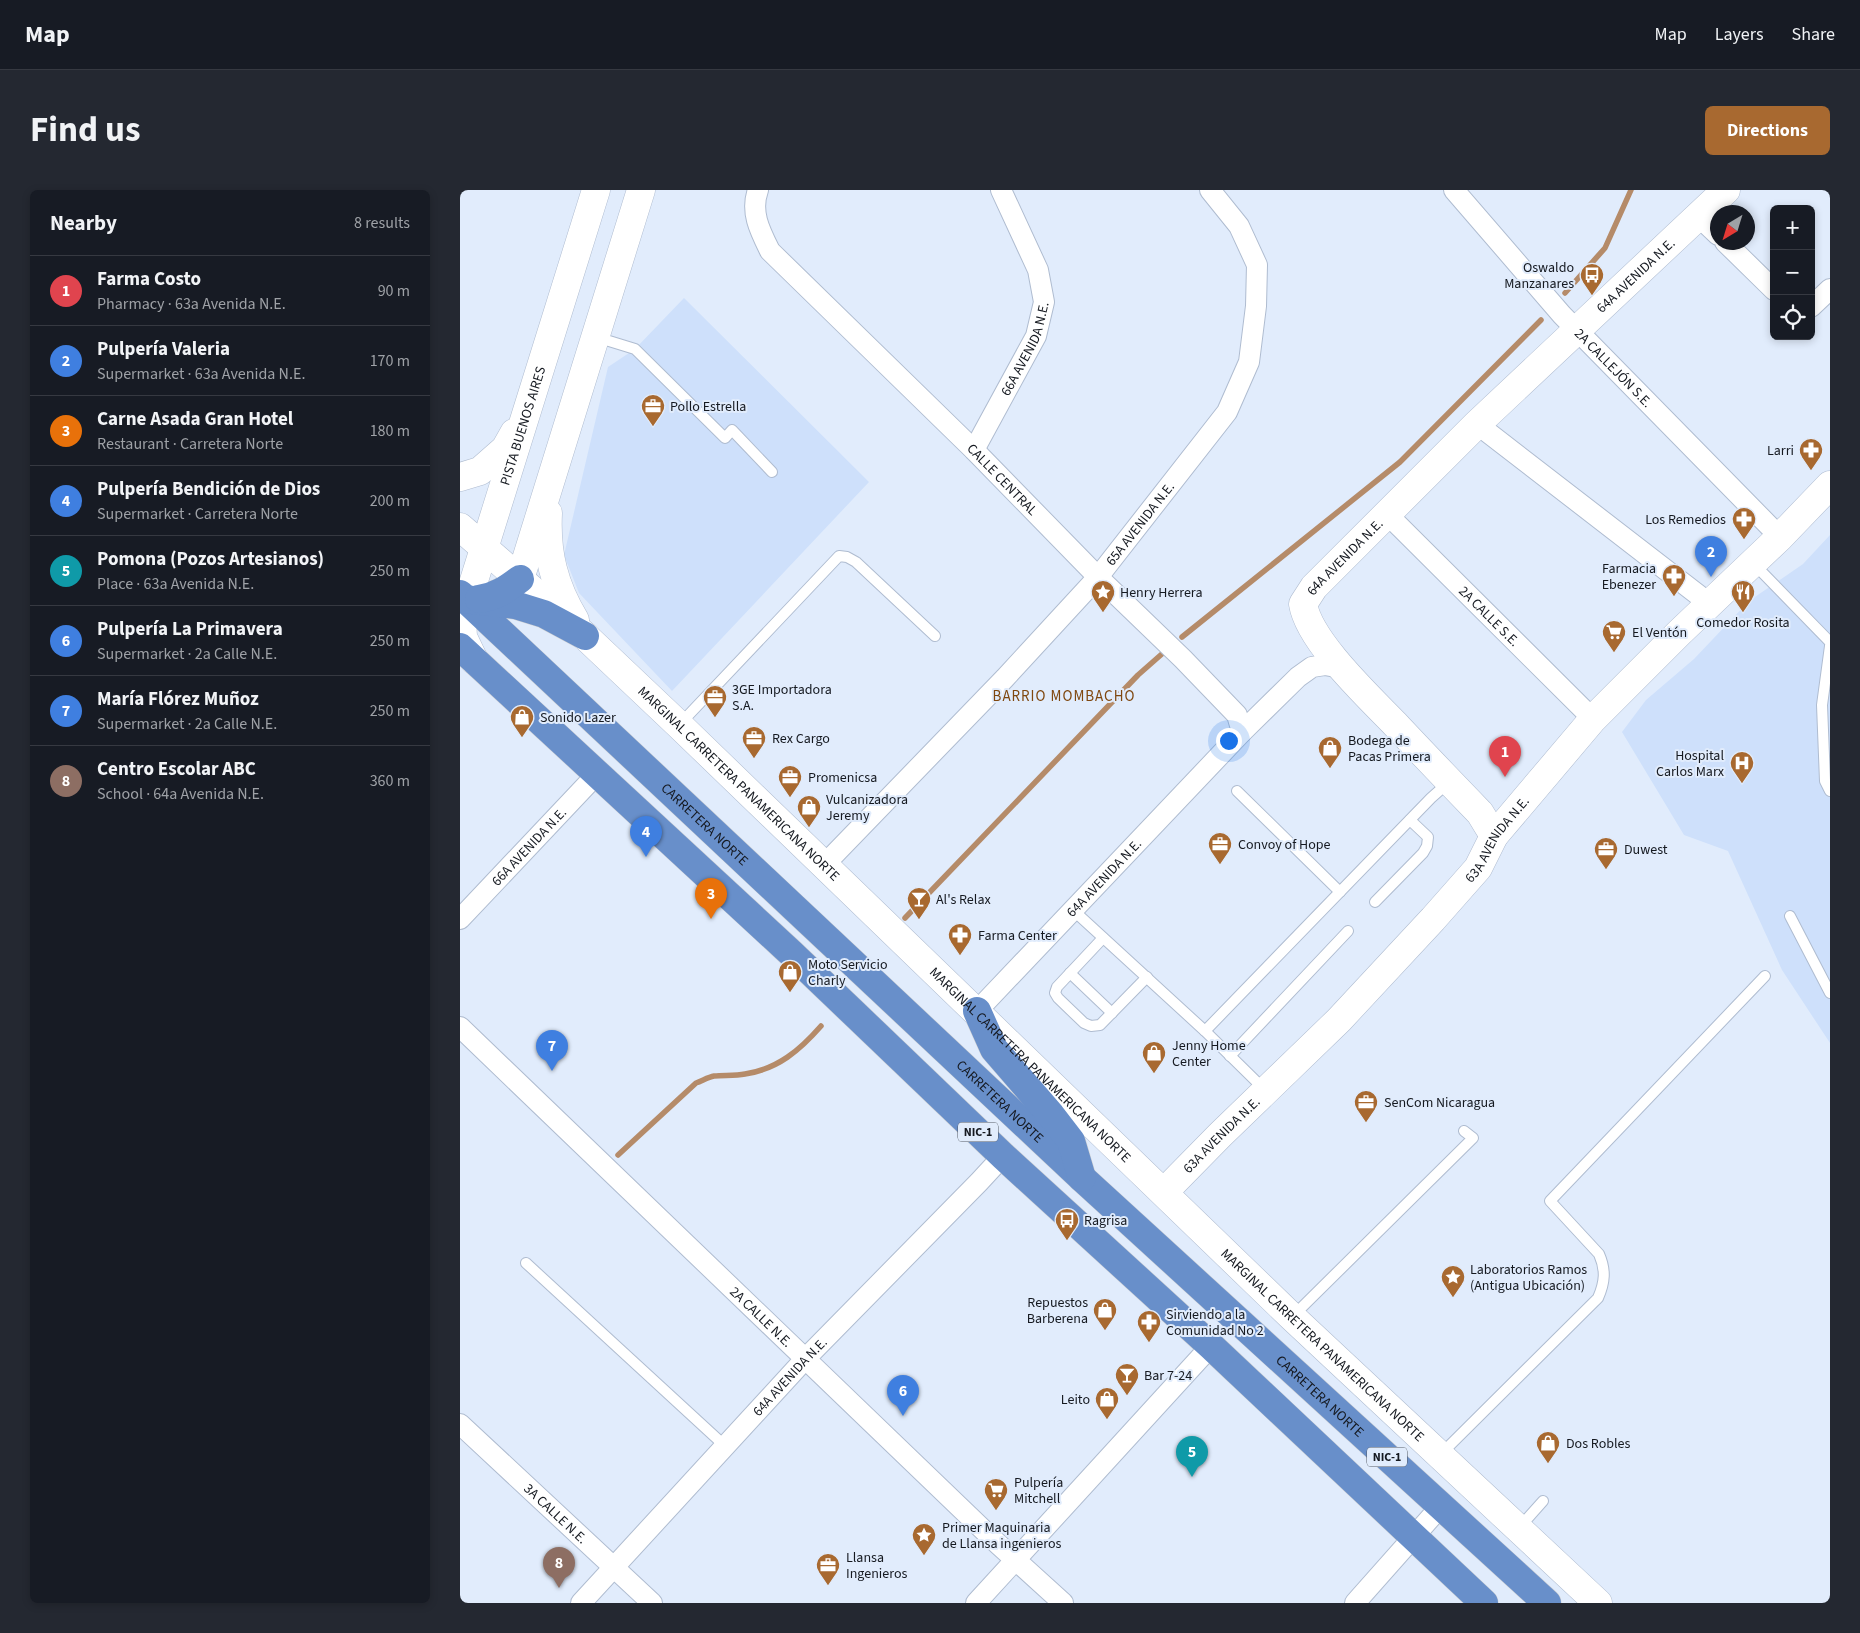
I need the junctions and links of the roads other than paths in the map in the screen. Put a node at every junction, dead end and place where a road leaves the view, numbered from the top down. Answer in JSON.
{"nodes":[{"id":1,"x":596,"y":190,"type":"edge"},
{"id":2,"x":641,"y":190,"type":"edge"},
{"id":3,"x":758,"y":190,"type":"edge"},
{"id":4,"x":1000,"y":190,"type":"edge"},
{"id":5,"x":1210,"y":190,"type":"edge"},
{"id":6,"x":1454,"y":190,"type":"edge"},
{"id":7,"x":1726,"y":190,"type":"edge"},
{"id":8,"x":1698,"y":216,"type":"junction"},
{"id":9,"x":1710,"y":227,"type":"edge"},
{"id":10,"x":1733,"y":250,"type":"edge"},
{"id":11,"x":1770,"y":286,"type":"edge"},
{"id":12,"x":1830,"y":289,"type":"edge"},
{"id":13,"x":1815,"y":303,"type":"edge"},
{"id":14,"x":1570,"y":323,"type":"junction"},
{"id":15,"x":547,"y":346,"type":"junction"},
{"id":16,"x":592,"y":348,"type":"junction"},
{"id":17,"x":527,"y":410,"type":"junction"},
{"id":18,"x":1477,"y":424,"type":"junction"},
{"id":19,"x":974,"y":450,"type":"junction"},
{"id":20,"x":772,"y":472,"type":"dead end"},
{"id":21,"x":460,"y":478,"type":"edge"},
{"id":22,"x":549,"y":484,"type":"junction"},
{"id":23,"x":1830,"y":485,"type":"edge"},
{"id":24,"x":1386,"y":513,"type":"junction"},
{"id":25,"x":460,"y":527,"type":"edge"},
{"id":26,"x":1780,"y":537,"type":"junction"},
{"id":27,"x":483,"y":548,"type":"junction"},
{"id":28,"x":1753,"y":564,"type":"junction"},
{"id":29,"x":1098,"y":577,"type":"junction"},
{"id":30,"x":520,"y":579,"type":"junction"},
{"id":31,"x":462,"y":598,"type":"edge"},
{"id":32,"x":1710,"y":604,"type":"junction"},
{"id":33,"x":584,"y":636,"type":"junction"},
{"id":34,"x":935,"y":636,"type":"dead end"},
{"id":35,"x":1830,"y":642,"type":"edge"},
{"id":36,"x":1830,"y":646,"type":"edge"},
{"id":37,"x":467,"y":654,"type":"edge"},
{"id":38,"x":1341,"y":668,"type":"junction"},
{"id":39,"x":1826,"y":706,"type":"edge"},
{"id":40,"x":1593,"y":719,"type":"junction"},
{"id":41,"x":679,"y":725,"type":"junction"},
{"id":42,"x":1242,"y":732,"type":"junction"},
{"id":43,"x":597,"y":774,"type":"junction"},
{"id":44,"x":1450,"y":782,"type":"junction"},
{"id":45,"x":1237,"y":791,"type":"dead end"},
{"id":46,"x":1830,"y":791,"type":"edge"},
{"id":47,"x":1410,"y":820,"type":"junction"},
{"id":48,"x":1494,"y":836,"type":"junction"},
{"id":49,"x":825,"y":864,"type":"junction"},
{"id":50,"x":1340,"y":892,"type":"junction"},
{"id":51,"x":1375,"y":902,"type":"dead end"},
{"id":52,"x":1073,"y":910,"type":"junction"},
{"id":53,"x":1790,"y":916,"type":"dead end"},
{"id":54,"x":460,"y":919,"type":"edge"},
{"id":55,"x":1348,"y":931,"type":"dead end"},
{"id":56,"x":1103,"y":938,"type":"junction"},
{"id":57,"x":1070,"y":973,"type":"junction"},
{"id":58,"x":1765,"y":976,"type":"dead end"},
{"id":59,"x":1147,"y":977,"type":"junction"},
{"id":60,"x":1830,"y":993,"type":"edge"},
{"id":61,"x":977,"y":1011,"type":"junction"},
{"id":62,"x":1112,"y":1013,"type":"junction"},
{"id":63,"x":460,"y":1027,"type":"edge"},
{"id":64,"x":1205,"y":1031,"type":"junction"},
{"id":65,"x":1230,"y":1056,"type":"junction"},
{"id":66,"x":1266,"y":1091,"type":"junction"},
{"id":67,"x":1464,"y":1131,"type":"dead end"},
{"id":68,"x":1003,"y":1156,"type":"junction"},
{"id":69,"x":1083,"y":1179,"type":"junction"},
{"id":70,"x":1164,"y":1192,"type":"junction"},
{"id":71,"x":526,"y":1263,"type":"dead end"},
{"id":72,"x":1292,"y":1317,"type":"junction"},
{"id":73,"x":1211,"y":1346,"type":"junction"},
{"id":74,"x":806,"y":1358,"type":"junction"},
{"id":75,"x":460,"y":1424,"type":"edge"},
{"id":76,"x":725,"y":1446,"type":"junction"},
{"id":77,"x":1440,"y":1455,"type":"junction"},
{"id":78,"x":1543,"y":1501,"type":"dead end"},
{"id":79,"x":1441,"y":1506,"type":"junction"},
{"id":80,"x":1518,"y":1528,"type":"junction"},
{"id":81,"x":1414,"y":1537,"type":"junction"},
{"id":82,"x":1016,"y":1561,"type":"junction"},
{"id":83,"x":614,"y":1568,"type":"junction"},
{"id":84,"x":581,"y":1603,"type":"edge"},
{"id":85,"x":652,"y":1603,"type":"edge"},
{"id":86,"x":976,"y":1603,"type":"edge"},
{"id":87,"x":1063,"y":1603,"type":"edge"},
{"id":88,"x":1355,"y":1603,"type":"edge"},
{"id":89,"x":1484,"y":1603,"type":"edge"},
{"id":90,"x":1547,"y":1603,"type":"edge"},
{"id":91,"x":1598,"y":1603,"type":"edge"}],
"edges":[{"from":1,"to":15,"type":"street","name":"PISTA BUENOS AIRES"},
{"from":2,"to":16,"type":"street"},
{"from":3,"to":19,"type":"street","name":"CALLE CENTRAL"},
{"from":4,"to":19,"type":"street","name":"66A AVENIDA N.E."},
{"from":5,"to":29,"type":"street","name":"65A AVENIDA N.E."},
{"from":6,"to":14,"type":"street","name":"2A CALLEJÓN S.E."},
{"from":7,"to":8,"type":"street","name":"64A AVENIDA N.E."},
{"from":8,"to":9,"type":"street"},
{"from":8,"to":14,"type":"street","name":"64A AVENIDA N.E."},
{"from":10,"to":11,"type":"street"},
{"from":12,"to":13,"type":"street"},
{"from":14,"to":18,"type":"street","name":"64A AVENIDA N.E."},
{"from":14,"to":26,"type":"street","name":"2A CALLEJÓN S.E."},
{"from":15,"to":16,"type":"street"},
{"from":15,"to":17,"type":"street","name":"PISTA BUENOS AIRES"},
{"from":16,"to":20,"type":"lane"},
{"from":16,"to":22,"type":"street"},
{"from":17,"to":21,"type":"street"},
{"from":17,"to":27,"type":"street","name":"PISTA BUENOS AIRES"},
{"from":18,"to":24,"type":"street","name":"64A AVENIDA N.E."},
{"from":18,"to":32,"type":"street"},
{"from":19,"to":29,"type":"street","name":"CALLE CENTRAL"},
{"from":22,"to":30,"type":"street"},
{"from":22,"to":33,"type":"street"},
{"from":23,"to":26,"type":"street","name":"63A AVENIDA N.E."},
{"from":24,"to":38,"type":"street","name":"64A AVENIDA N.E."},
{"from":24,"to":40,"type":"street","name":"2A CALLE S.E."},
{"from":25,"to":27,"type":"street","name":"MARGINAL CARRETERA PANAMERICANA NORTE"},
{"from":26,"to":28,"type":"street","name":"63A AVENIDA N.E."},
{"from":27,"to":30,"type":"street","name":"MARGINAL CARRETERA PANAMERICANA NORTE"},
{"from":27,"to":31,"type":"street","name":"PISTA BUENOS AIRES"},
{"from":28,"to":32,"type":"street","name":"63A AVENIDA N.E."},
{"from":28,"to":35,"type":"lane"},
{"from":29,"to":42,"type":"street","name":"CALLE CENTRAL"},
{"from":29,"to":49,"type":"street","name":"65A AVENIDA N.E."},
{"from":30,"to":31,"type":"highway"},
{"from":30,"to":33,"type":"street","name":"MARGINAL CARRETERA PANAMERICANA NORTE"},
{"from":31,"to":33,"type":"highway"},
{"from":31,"to":37,"type":"street","name":"PISTA BUENOS AIRES"},
{"from":31,"to":69,"type":"highway","name":"CARRETERA NORTE","number":"NIC-1"},
{"from":32,"to":40,"type":"street","name":"63A AVENIDA N.E."},
{"from":33,"to":41,"type":"street","name":"MARGINAL CARRETERA PANAMERICANA NORTE"},
{"from":34,"to":41,"type":"lane"},
{"from":36,"to":39,"type":"lane"},
{"from":37,"to":43,"type":"highway","number":"NIC-1"},
{"from":38,"to":42,"type":"street","name":"64A AVENIDA N.E."},
{"from":38,"to":44,"type":"street"},
{"from":39,"to":46,"type":"lane"},
{"from":40,"to":48,"type":"street","name":"63A AVENIDA N.E."},
{"from":41,"to":49,"type":"street","name":"MARGINAL CARRETERA PANAMERICANA NORTE"},
{"from":42,"to":52,"type":"street","name":"64A AVENIDA N.E."},
{"from":43,"to":54,"type":"street","name":"66A AVENIDA N.E."},
{"from":43,"to":68,"type":"highway","number":"NIC-1"},
{"from":44,"to":47,"type":"lane"},
{"from":44,"to":48,"type":"street"},
{"from":45,"to":50,"type":"lane"},
{"from":47,"to":50,"type":"lane"},
{"from":47,"to":51,"type":"lane"},
{"from":48,"to":66,"type":"street","name":"63A AVENIDA N.E."},
{"from":49,"to":61,"type":"street","name":"MARGINAL CARRETERA PANAMERICANA NORTE"},
{"from":50,"to":64,"type":"lane"},
{"from":52,"to":56,"type":"lane"},
{"from":52,"to":61,"type":"street","name":"64A AVENIDA N.E."},
{"from":53,"to":60,"type":"lane"},
{"from":55,"to":65,"type":"lane"},
{"from":56,"to":57,"type":"lane"},
{"from":56,"to":59,"type":"lane"},
{"from":57,"to":62,"type":"lane"},
{"from":57,"to":62,"type":"lane"},
{"from":58,"to":77,"type":"lane"},
{"from":59,"to":62,"type":"lane"},
{"from":59,"to":64,"type":"lane"},
{"from":61,"to":69,"type":"highway"},
{"from":61,"to":70,"type":"street","name":"MARGINAL CARRETERA PANAMERICANA NORTE"},
{"from":63,"to":74,"type":"street","name":"2A CALLE N.E."},
{"from":64,"to":65,"type":"lane"},
{"from":65,"to":66,"type":"lane"},
{"from":66,"to":70,"type":"street","name":"63A AVENIDA N.E."},
{"from":67,"to":72,"type":"lane"},
{"from":68,"to":73,"type":"highway","number":"NIC-1"},
{"from":68,"to":74,"type":"street","name":"64A AVENIDA N.E."},
{"from":69,"to":79,"type":"highway","name":"CARRETERA NORTE","number":"NIC-1"},
{"from":70,"to":72,"type":"street","name":"MARGINAL CARRETERA PANAMERICANA NORTE"},
{"from":71,"to":76,"type":"lane"},
{"from":72,"to":77,"type":"street","name":"MARGINAL CARRETERA PANAMERICANA NORTE"},
{"from":73,"to":81,"type":"highway","number":"NIC-1"},
{"from":73,"to":82,"type":"street"},
{"from":74,"to":76,"type":"street","name":"64A AVENIDA N.E."},
{"from":74,"to":82,"type":"street","name":"2A CALLE N.E."},
{"from":75,"to":83,"type":"street","name":"3A CALLE N.E."},
{"from":76,"to":83,"type":"street","name":"64A AVENIDA N.E."},
{"from":77,"to":80,"type":"street","name":"MARGINAL CARRETERA PANAMERICANA NORTE"},
{"from":78,"to":80,"type":"lane"},
{"from":79,"to":81,"type":"street"},
{"from":79,"to":90,"type":"highway","name":"CARRETERA NORTE","number":"NIC-1"},
{"from":80,"to":91,"type":"street","name":"MARGINAL CARRETERA PANAMERICANA NORTE"},
{"from":81,"to":88,"type":"street"},
{"from":81,"to":89,"type":"highway","number":"NIC-1"},
{"from":82,"to":86,"type":"street"},
{"from":82,"to":87,"type":"street","name":"2A CALLE N.E."},
{"from":83,"to":84,"type":"street","name":"64A AVENIDA N.E."},
{"from":83,"to":85,"type":"street","name":"3A CALLE N.E."}]}
